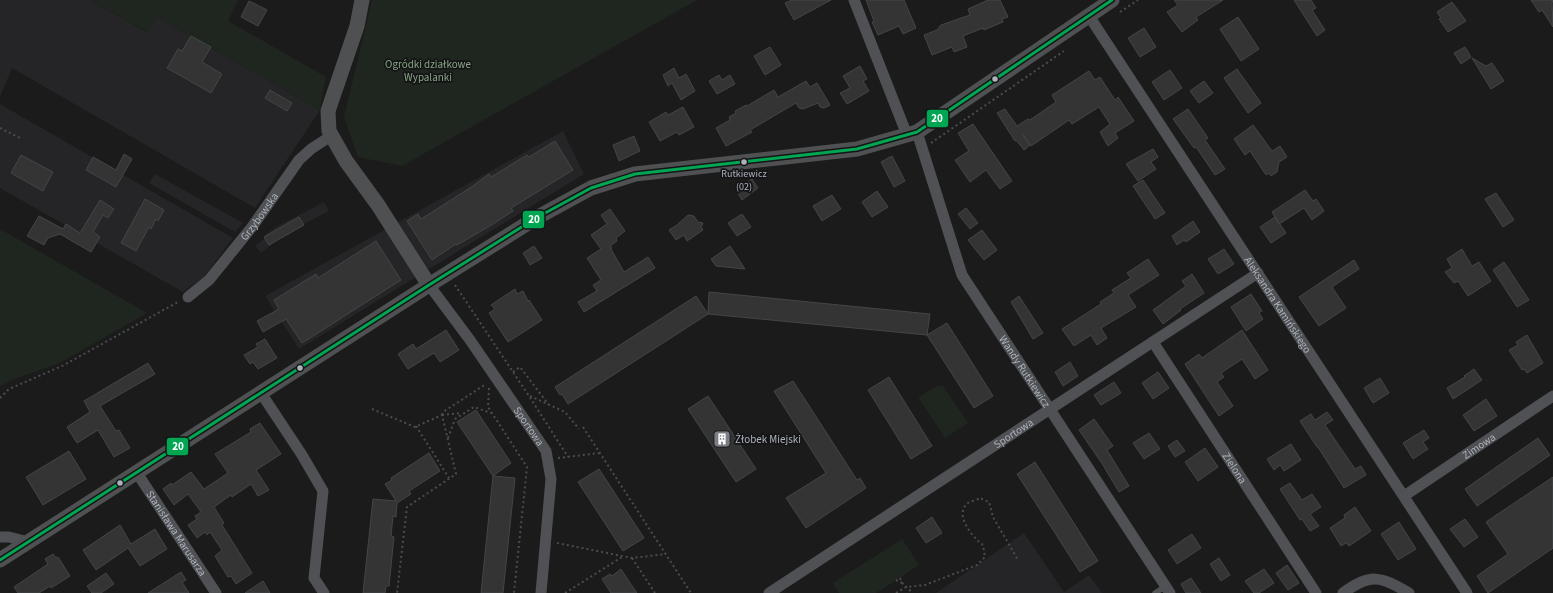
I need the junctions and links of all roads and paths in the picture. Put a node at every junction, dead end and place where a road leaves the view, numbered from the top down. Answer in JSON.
{"nodes":[{"id":1,"x":362,"y":0,"type":"edge"},
{"id":2,"x":854,"y":0,"type":"edge"},
{"id":3,"x":1112,"y":0,"type":"edge"},
{"id":4,"x":1089,"y":16,"type":"junction"},
{"id":5,"x":1064,"y":50,"type":"dead end"},
{"id":6,"x":0,"y":128,"type":"edge"},
{"id":7,"x":912,"y":133,"type":"junction"},
{"id":8,"x":331,"y":136,"type":"junction"},
{"id":9,"x":22,"y":139,"type":"dead end"},
{"id":10,"x":928,"y":145,"type":"dead end"},
{"id":11,"x":1258,"y":273,"type":"junction"},
{"id":12,"x":461,"y":281,"type":"dead end"},
{"id":13,"x":454,"y":284,"type":"junction"},
{"id":14,"x":429,"y":285,"type":"junction"},
{"id":15,"x":450,"y":288,"type":"dead end"},
{"id":16,"x":188,"y":297,"type":"joint"},
{"id":17,"x":1153,"y":342,"type":"junction"},
{"id":18,"x":513,"y":372,"type":"junction"},
{"id":19,"x":262,"y":393,"type":"junction"},
{"id":20,"x":529,"y":396,"type":"junction"},
{"id":21,"x":1553,"y":396,"type":"edge"},
{"id":22,"x":0,"y":398,"type":"edge"},
{"id":23,"x":549,"y":405,"type":"junction"},
{"id":24,"x":372,"y":409,"type":"dead end"},
{"id":25,"x":1051,"y":409,"type":"junction"},
{"id":26,"x":464,"y":413,"type":"junction"},
{"id":27,"x":492,"y":414,"type":"junction"},
{"id":28,"x":442,"y":415,"type":"junction"},
{"id":29,"x":416,"y":426,"type":"junction"},
{"id":30,"x":583,"y":427,"type":"dead end"},
{"id":31,"x":579,"y":429,"type":"dead end"},
{"id":32,"x":447,"y":439,"type":"junction"},
{"id":33,"x":600,"y":453,"type":"junction"},
{"id":34,"x":568,"y":457,"type":"junction"},
{"id":35,"x":547,"y":460,"type":"junction"},
{"id":36,"x":137,"y":473,"type":"junction"},
{"id":37,"x":449,"y":478,"type":"junction"},
{"id":38,"x":1404,"y":496,"type":"junction"},
{"id":39,"x":0,"y":537,"type":"edge"},
{"id":40,"x":546,"y":540,"type":"junction"},
{"id":41,"x":28,"y":542,"type":"junction"},
{"id":42,"x":666,"y":554,"type":"junction"},
{"id":43,"x":623,"y":556,"type":"junction"},
{"id":44,"x":632,"y":558,"type":"junction"},
{"id":45,"x":0,"y":560,"type":"edge"},
{"id":46,"x":1018,"y":560,"type":"dead end"},
{"id":47,"x":900,"y":578,"type":"dead end"},
{"id":48,"x":896,"y":580,"type":"dead end"},
{"id":49,"x":903,"y":584,"type":"junction"},
{"id":50,"x":906,"y":587,"type":"junction"},
{"id":51,"x":1168,"y":590,"type":"edge"},
{"id":52,"x":216,"y":593,"type":"edge"},
{"id":53,"x":324,"y":593,"type":"edge"},
{"id":54,"x":397,"y":593,"type":"edge"},
{"id":55,"x":514,"y":593,"type":"edge"},
{"id":56,"x":541,"y":593,"type":"edge"},
{"id":57,"x":565,"y":593,"type":"edge"},
{"id":58,"x":655,"y":593,"type":"edge"},
{"id":59,"x":691,"y":593,"type":"edge"},
{"id":60,"x":769,"y":593,"type":"edge"},
{"id":61,"x":896,"y":593,"type":"edge"},
{"id":62,"x":913,"y":593,"type":"edge"},
{"id":63,"x":1155,"y":593,"type":"edge"},
{"id":64,"x":1316,"y":593,"type":"edge"},
{"id":65,"x":1343,"y":593,"type":"edge"},
{"id":66,"x":1409,"y":593,"type":"edge"},
{"id":67,"x":1467,"y":593,"type":"edge"}],
"edges":[{"from":1,"to":8,"type":"street"},
{"from":2,"to":7,"type":"street","name":"Wandy Rutkiewicz"},
{"from":3,"to":4,"type":"street"},
{"from":4,"to":7,"type":"street"},
{"from":4,"to":11,"type":"street","name":"Aleksandra Kamińskiego"},
{"from":5,"to":10,"type":"path"},
{"from":6,"to":9,"type":"path"},
{"from":7,"to":14,"type":"street"},
{"from":7,"to":25,"type":"street","name":"Wandy Rutkiewicz"},
{"from":8,"to":14,"type":"street"},
{"from":8,"to":16,"type":"street","name":"Grzybowska"},
{"from":11,"to":17,"type":"street","name":"Sportowa"},
{"from":11,"to":38,"type":"street","name":"Aleksandra Kamińskiego"},
{"from":12,"to":13,"type":"path"},
{"from":13,"to":15,"type":"path"},
{"from":13,"to":18,"type":"path"},
{"from":14,"to":19,"type":"street"},
{"from":14,"to":35,"type":"street","name":"Sportowa"},
{"from":16,"to":22,"type":"path"},
{"from":17,"to":25,"type":"street","name":"Sportowa"},
{"from":17,"to":64,"type":"street","name":"Zielona"},
{"from":18,"to":20,"type":"path"},
{"from":18,"to":23,"type":"path"},
{"from":19,"to":36,"type":"street"},
{"from":19,"to":53,"type":"street"},
{"from":20,"to":23,"type":"path"},
{"from":20,"to":34,"type":"path"},
{"from":21,"to":38,"type":"street","name":"Zimowa"},
{"from":23,"to":31,"type":"path"},
{"from":24,"to":29,"type":"path"},
{"from":25,"to":51,"type":"street","name":"Wandy Rutkiewicz"},
{"from":25,"to":60,"type":"street","name":"Sportowa"},
{"from":26,"to":27,"type":"path"},
{"from":26,"to":28,"type":"path"},
{"from":26,"to":32,"type":"path"},
{"from":27,"to":28,"type":"path"},
{"from":27,"to":55,"type":"path"},
{"from":28,"to":29,"type":"path"},
{"from":28,"to":32,"type":"path"},
{"from":29,"to":37,"type":"path"},
{"from":30,"to":33,"type":"path"},
{"from":32,"to":37,"type":"path"},
{"from":33,"to":34,"type":"path"},
{"from":33,"to":42,"type":"path"},
{"from":34,"to":35,"type":"path"},
{"from":35,"to":40,"type":"street","name":"Sportowa"},
{"from":36,"to":41,"type":"street"},
{"from":36,"to":52,"type":"street","name":"Stanisława Marusarza"},
{"from":37,"to":54,"type":"path"},
{"from":38,"to":67,"type":"street","name":"Aleksandra Kamińskiego"},
{"from":39,"to":41,"type":"street"},
{"from":40,"to":43,"type":"path"},
{"from":40,"to":56,"type":"street","name":"Sportowa"},
{"from":41,"to":45,"type":"street"},
{"from":42,"to":44,"type":"path"},
{"from":42,"to":59,"type":"path"},
{"from":43,"to":44,"type":"path"},
{"from":43,"to":57,"type":"path"},
{"from":44,"to":58,"type":"path"},
{"from":46,"to":50,"type":"path"},
{"from":47,"to":49,"type":"path"},
{"from":48,"to":49,"type":"path"},
{"from":49,"to":50,"type":"path"},
{"from":50,"to":61,"type":"path"},
{"from":50,"to":62,"type":"path"},
{"from":51,"to":63,"type":"lane"},
{"from":65,"to":66,"type":"street"}]}
